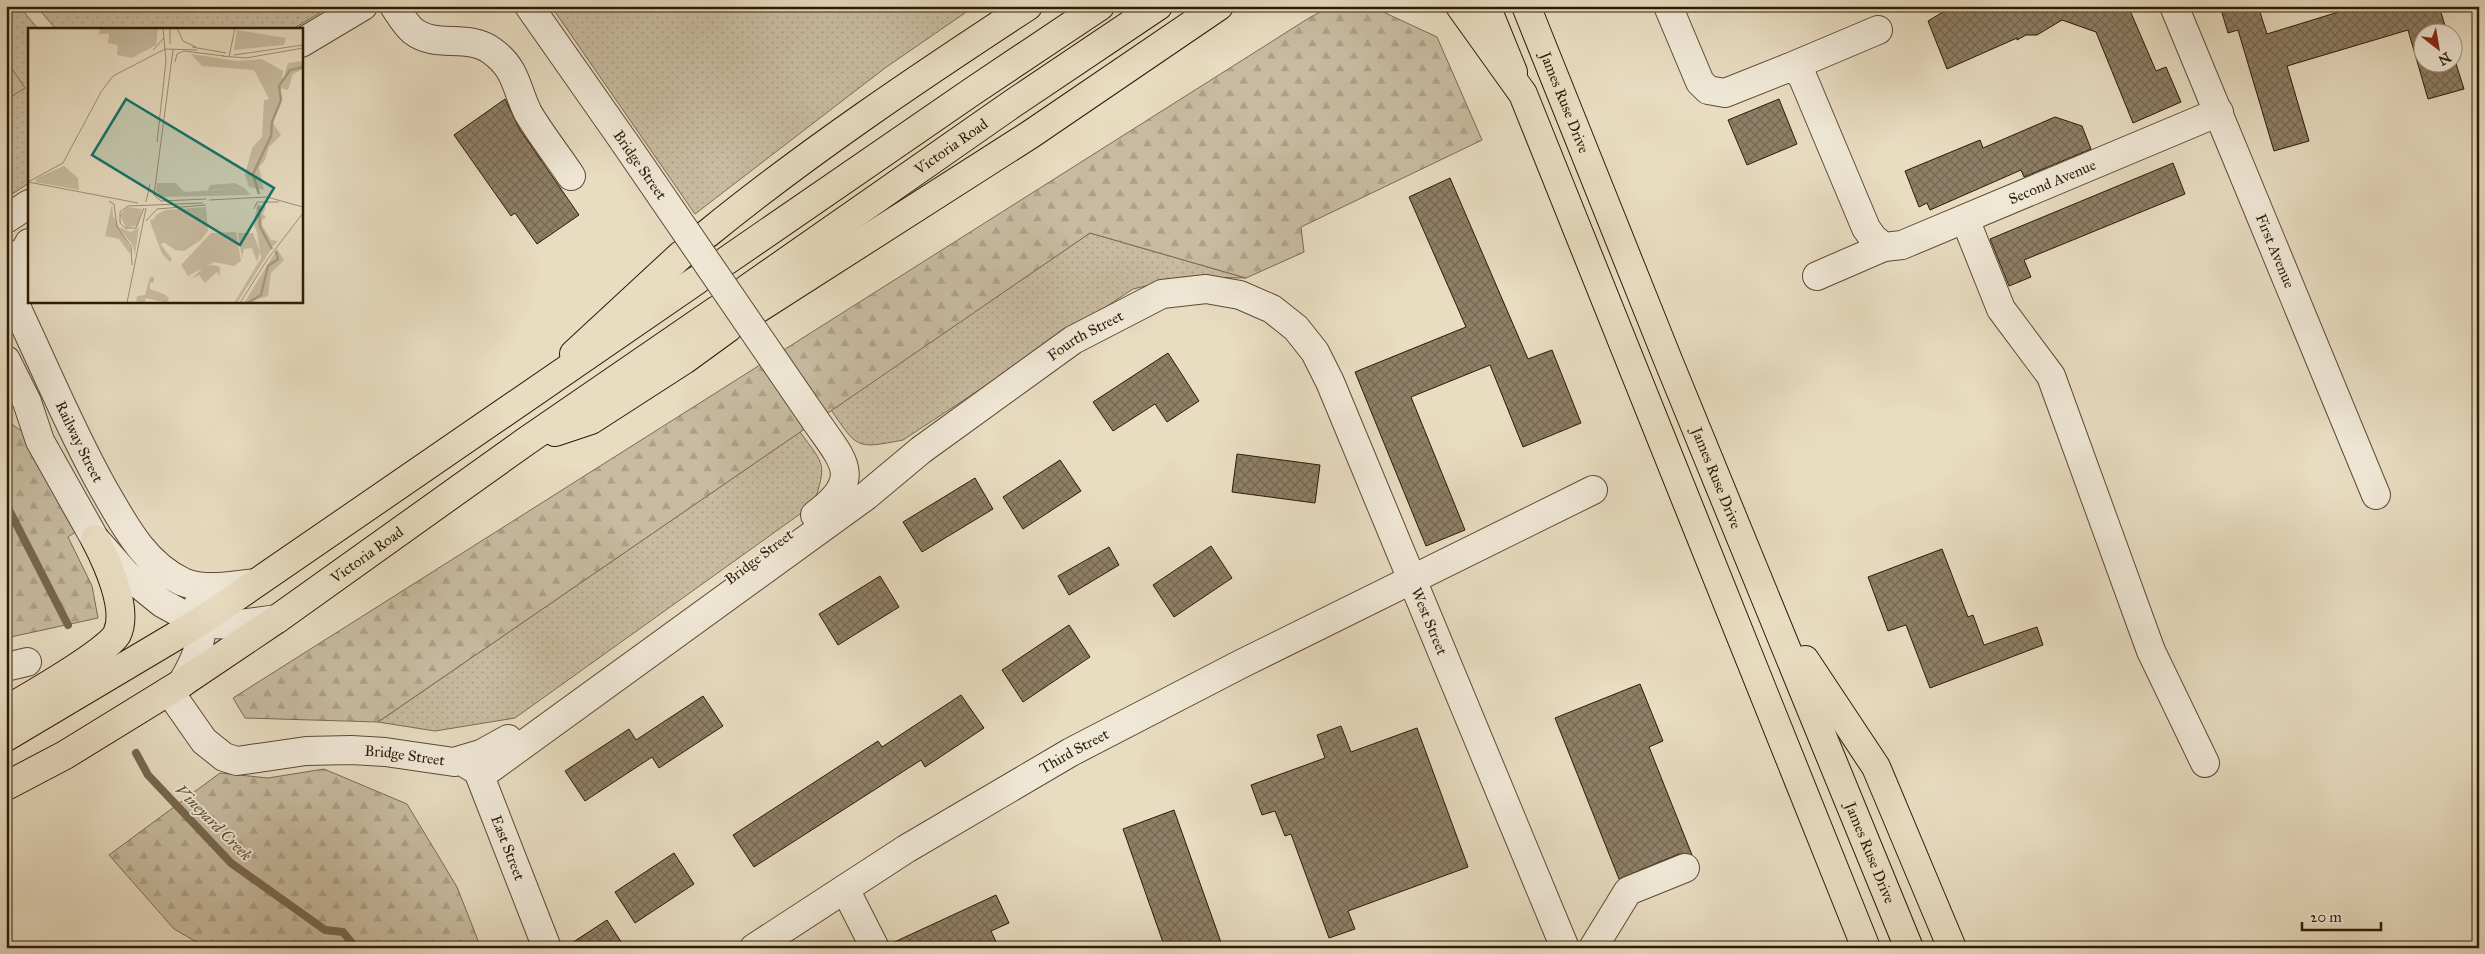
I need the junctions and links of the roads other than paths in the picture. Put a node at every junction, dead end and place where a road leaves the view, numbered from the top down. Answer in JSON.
{"nodes":[{"id":1,"x":363,"y":6,"type":"edge"},
{"id":2,"x":394,"y":6,"type":"edge"},
{"id":3,"x":529,"y":6,"type":"edge"},
{"id":4,"x":1028,"y":6,"type":"edge"},
{"id":5,"x":1100,"y":6,"type":"edge"},
{"id":6,"x":1158,"y":6,"type":"edge"},
{"id":7,"x":1219,"y":6,"type":"edge"},
{"id":8,"x":1460,"y":6,"type":"edge"},
{"id":9,"x":1486,"y":6,"type":"edge"},
{"id":10,"x":1526,"y":6,"type":"edge"},
{"id":11,"x":1668,"y":6,"type":"edge"},
{"id":12,"x":2174,"y":6,"type":"edge"},
{"id":13,"x":1878,"y":30,"type":"dead end"},
{"id":14,"x":302,"y":42,"type":"edge"},
{"id":15,"x":1788,"y":68,"type":"junction"},
{"id":16,"x":1522,"y":94,"type":"junction"},
{"id":17,"x":2219,"y":112,"type":"junction"},
{"id":18,"x":571,"y":176,"type":"dead end"},
{"id":19,"x":28,"y":205,"type":"edge"},
{"id":20,"x":1965,"y":218,"type":"junction"},
{"id":21,"x":6,"y":219,"type":"edge"},
{"id":22,"x":707,"y":234,"type":"dead end"},
{"id":23,"x":28,"y":245,"type":"edge"},
{"id":24,"x":1884,"y":247,"type":"junction"},
{"id":25,"x":681,"y":255,"type":"dead end"},
{"id":26,"x":726,"y":262,"type":"dead end"},
{"id":27,"x":14,"y":273,"type":"edge"},
{"id":28,"x":1817,"y":276,"type":"dead end"},
{"id":29,"x":698,"y":280,"type":"dead end"},
{"id":30,"x":1272,"y":309,"type":"joint"},
{"id":31,"x":723,"y":319,"type":"dead end"},
{"id":32,"x":6,"y":360,"type":"edge"},
{"id":33,"x":539,"y":388,"type":"junction"},
{"id":34,"x":921,"y":450,"type":"joint"},
{"id":35,"x":1593,"y":490,"type":"dead end"},
{"id":36,"x":2376,"y":496,"type":"dead end"},
{"id":37,"x":95,"y":539,"type":"junction"},
{"id":38,"x":184,"y":582,"type":"junction"},
{"id":39,"x":1411,"y":582,"type":"junction"},
{"id":40,"x":255,"y":583,"type":"junction"},
{"id":41,"x":277,"y":619,"type":"junction"},
{"id":42,"x":201,"y":620,"type":"junction"},
{"id":43,"x":1787,"y":646,"type":"junction"},
{"id":44,"x":176,"y":687,"type":"junction"},
{"id":45,"x":6,"y":710,"type":"edge"},
{"id":46,"x":6,"y":737,"type":"edge"},
{"id":47,"x":454,"y":762,"type":"junction"},
{"id":48,"x":2205,"y":763,"type":"dead end"},
{"id":49,"x":480,"y":776,"type":"junction"},
{"id":50,"x":6,"y":786,"type":"edge"},
{"id":51,"x":1685,"y":868,"type":"dead end"},
{"id":52,"x":845,"y":888,"type":"junction"},
{"id":53,"x":547,"y":948,"type":"edge"},
{"id":54,"x":754,"y":948,"type":"edge"},
{"id":55,"x":875,"y":948,"type":"edge"},
{"id":56,"x":1565,"y":948,"type":"edge"},
{"id":57,"x":1593,"y":948,"type":"edge"},
{"id":58,"x":1866,"y":948,"type":"edge"},
{"id":59,"x":1909,"y":948,"type":"edge"},
{"id":60,"x":1952,"y":948,"type":"edge"}],
"edges":[{"from":1,"to":14,"type":"street"},
{"from":2,"to":18,"type":"street"},
{"from":3,"to":47,"type":"street","name":"Bridge Street","bridge":true},
{"from":4,"to":22,"type":"main road"},
{"from":5,"to":26,"type":"main road"},
{"from":6,"to":7,"type":"main road","name":"Victoria Road"},
{"from":8,"to":16,"type":"main road"},
{"from":9,"to":16,"type":"main road"},
{"from":10,"to":43,"type":"main road","name":"James Ruse Drive"},
{"from":11,"to":15,"type":"street"},
{"from":12,"to":17,"type":"street","name":"First Avenue"},
{"from":13,"to":15,"type":"street"},
{"from":15,"to":24,"type":"street"},
{"from":16,"to":58,"type":"main road"},
{"from":17,"to":20,"type":"street","name":"Second Avenue"},
{"from":17,"to":36,"type":"street","name":"First Avenue"},
{"from":19,"to":21,"type":"street"},
{"from":20,"to":24,"type":"street","name":"Second Avenue"},
{"from":20,"to":48,"type":"street"},
{"from":23,"to":27,"type":"street"},
{"from":24,"to":28,"type":"street","name":"Second Avenue"},
{"from":25,"to":33,"type":"main road"},
{"from":27,"to":38,"type":"street","name":"Railway Street"},
{"from":29,"to":33,"type":"main road"},
{"from":30,"to":34,"type":"street","name":"Fourth Street"},
{"from":30,"to":39,"type":"street","name":"West Street"},
{"from":31,"to":41,"type":"main road","name":"Victoria Road"},
{"from":32,"to":37,"type":"street"},
{"from":33,"to":40,"type":"main road"},
{"from":34,"to":49,"type":"street","name":"Bridge Street"},
{"from":35,"to":39,"type":"street","name":"Third Street"},
{"from":37,"to":42,"type":"street"},
{"from":37,"to":45,"type":"main road"},
{"from":38,"to":40,"type":"street"},
{"from":38,"to":42,"type":"street"},
{"from":39,"to":52,"type":"street","name":"Third Street"},
{"from":39,"to":56,"type":"street","name":"West Street"},
{"from":40,"to":42,"type":"main road"},
{"from":41,"to":42,"type":"street"},
{"from":41,"to":44,"type":"main road","name":"Victoria Road"},
{"from":42,"to":44,"type":"street"},
{"from":42,"to":46,"type":"main road"},
{"from":43,"to":59,"type":"main road","name":"James Ruse Drive"},
{"from":43,"to":60,"type":"main road"},
{"from":44,"to":47,"type":"street","name":"Bridge Street"},
{"from":44,"to":50,"type":"main road","name":"Victoria Road"},
{"from":47,"to":49,"type":"street"},
{"from":49,"to":53,"type":"street","name":"East Street"},
{"from":51,"to":57,"type":"street"},
{"from":52,"to":54,"type":"street","name":"Third Street"},
{"from":52,"to":55,"type":"street"}]}
